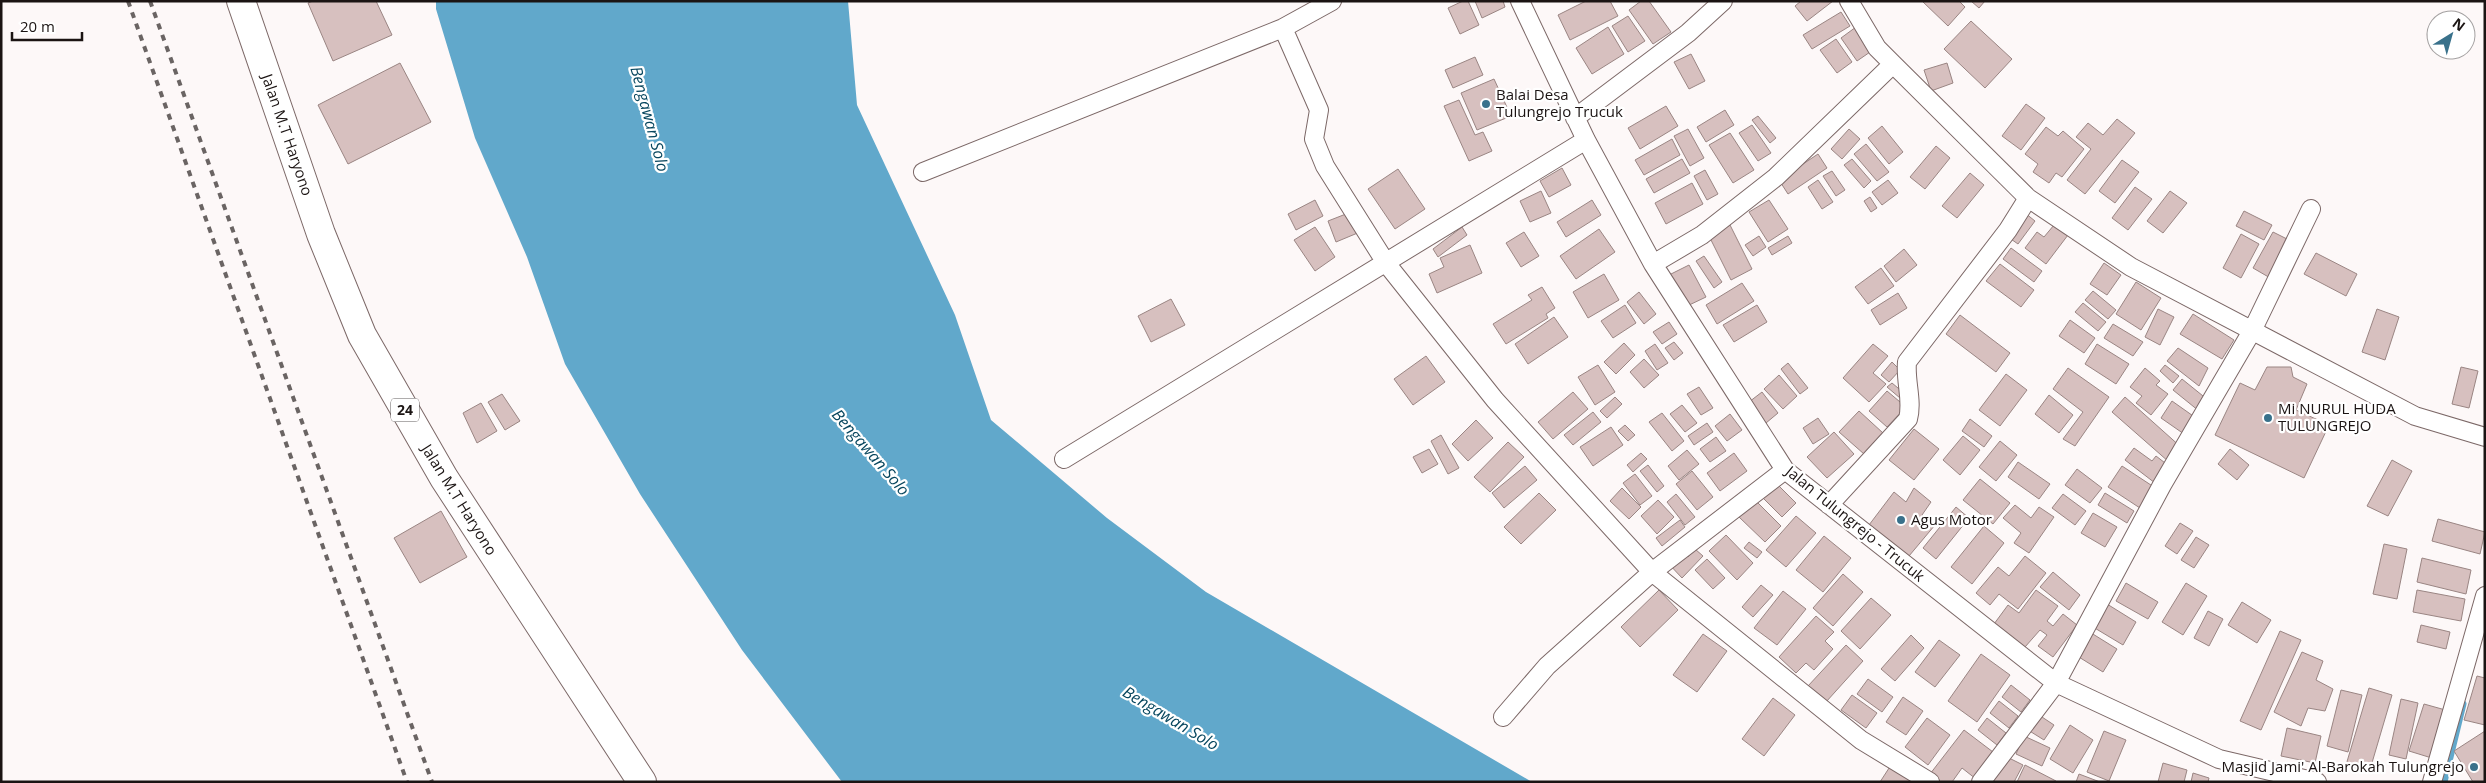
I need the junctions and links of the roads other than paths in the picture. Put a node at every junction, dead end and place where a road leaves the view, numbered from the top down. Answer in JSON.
{"nodes":[{"id":1,"x":241,"y":1,"type":"edge"},
{"id":2,"x":1332,"y":1,"type":"edge"},
{"id":3,"x":1520,"y":1,"type":"edge"},
{"id":4,"x":1723,"y":1,"type":"edge"},
{"id":5,"x":1850,"y":2,"type":"edge"},
{"id":6,"x":1283,"y":28,"type":"junction"},
{"id":7,"x":1893,"y":64,"type":"junction"},
{"id":8,"x":1575,"y":118,"type":"junction"},
{"id":9,"x":1586,"y":140,"type":"junction"},
{"id":10,"x":923,"y":172,"type":"dead end"},
{"id":11,"x":2028,"y":198,"type":"junction"},
{"id":12,"x":2311,"y":209,"type":"dead end"},
{"id":13,"x":1386,"y":263,"type":"junction"},
{"id":14,"x":1653,"y":264,"type":"junction"},
{"id":15,"x":2252,"y":331,"type":"junction"},
{"id":16,"x":2485,"y":437,"type":"edge"},
{"id":17,"x":1064,"y":459,"type":"dead end"},
{"id":18,"x":1785,"y":470,"type":"junction"},
{"id":19,"x":1829,"y":505,"type":"junction"},
{"id":20,"x":1652,"y":572,"type":"junction"},
{"id":21,"x":2485,"y":596,"type":"edge"},
{"id":22,"x":2056,"y":683,"type":"junction"},
{"id":23,"x":1503,"y":717,"type":"dead end"},
{"id":24,"x":642,"y":782,"type":"edge"},
{"id":25,"x":1930,"y":782,"type":"edge"},
{"id":26,"x":1981,"y":782,"type":"edge"},
{"id":27,"x":2317,"y":782,"type":"edge"},
{"id":28,"x":2432,"y":782,"type":"edge"}],
"edges":[{"from":1,"to":24,"type":"highway","name":"Jalan M.T Haryono","number":"24"},
{"from":2,"to":6,"type":"street"},
{"from":3,"to":8,"type":"street","name":"Jalan Tulungrejo - Trucuk"},
{"from":4,"to":8,"type":"street"},
{"from":5,"to":7,"type":"street"},
{"from":6,"to":10,"type":"street"},
{"from":6,"to":13,"type":"street"},
{"from":7,"to":11,"type":"street"},
{"from":7,"to":14,"type":"street"},
{"from":8,"to":9,"type":"street","name":"Jalan Tulungrejo - Trucuk"},
{"from":9,"to":13,"type":"street"},
{"from":9,"to":14,"type":"street","name":"Jalan Tulungrejo - Trucuk"},
{"from":11,"to":15,"type":"street"},
{"from":11,"to":19,"type":"street"},
{"from":12,"to":15,"type":"street"},
{"from":13,"to":17,"type":"street"},
{"from":13,"to":20,"type":"street"},
{"from":14,"to":18,"type":"street","name":"Jalan Tulungrejo - Trucuk"},
{"from":15,"to":16,"type":"street"},
{"from":15,"to":22,"type":"street"},
{"from":18,"to":19,"type":"street","name":"Jalan Tulungrejo - Trucuk"},
{"from":18,"to":20,"type":"street"},
{"from":19,"to":22,"type":"street","name":"Jalan Tulungrejo - Trucuk"},
{"from":20,"to":23,"type":"street"},
{"from":20,"to":25,"type":"street"},
{"from":21,"to":28,"type":"street"},
{"from":22,"to":26,"type":"street"},
{"from":22,"to":27,"type":"street","name":"Jalan Tulungrejo - Trucuk"}]}
